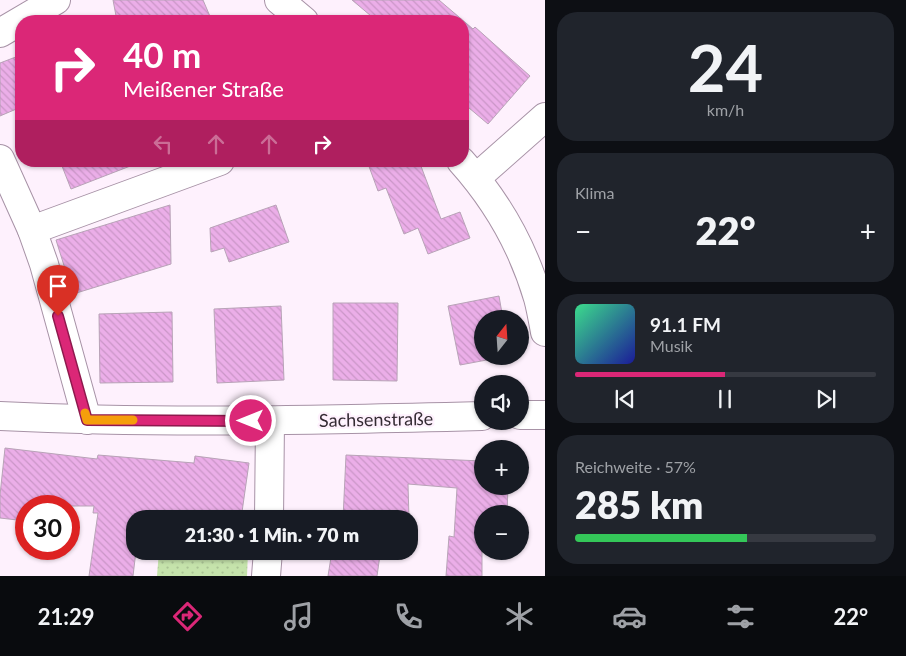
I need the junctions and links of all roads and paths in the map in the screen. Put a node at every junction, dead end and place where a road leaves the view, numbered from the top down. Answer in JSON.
{"nodes":[{"id":1,"x":56,"y":0,"type":"edge"},
{"id":2,"x":279,"y":0,"type":"edge"},
{"id":3,"x":31,"y":15,"type":"edge"},
{"id":4,"x":297,"y":15,"type":"edge"},
{"id":5,"x":15,"y":24,"type":"edge"},
{"id":6,"x":0,"y":33,"type":"edge"},
{"id":7,"x":545,"y":117,"type":"edge"},
{"id":8,"x":0,"y":159,"type":"edge"},
{"id":9,"x":204,"y":167,"type":"edge"},
{"id":10,"x":468,"y":170,"type":"edge"},
{"id":11,"x":32,"y":230,"type":"junction"},
{"id":12,"x":545,"y":332,"type":"edge"},
{"id":13,"x":545,"y":414,"type":"edge"},
{"id":14,"x":529,"y":415,"type":"edge"},
{"id":15,"x":0,"y":416,"type":"edge"},
{"id":16,"x":474,"y":416,"type":"edge"},
{"id":17,"x":87,"y":420,"type":"junction"},
{"id":18,"x":270,"y":421,"type":"junction"},
{"id":19,"x":269,"y":510,"type":"edge"},
{"id":20,"x":267,"y":560,"type":"edge"},
{"id":21,"x":266,"y":576,"type":"edge"}],
"edges":[{"from":1,"to":3,"type":"street"},
{"from":2,"to":4,"type":"street"},
{"from":5,"to":6,"type":"street"},
{"from":7,"to":10,"type":"street"},
{"from":8,"to":11,"type":"street"},
{"from":9,"to":11,"type":"street"},
{"from":10,"to":12,"type":"street"},
{"from":11,"to":17,"type":"street"},
{"from":13,"to":14,"type":"street"},
{"from":15,"to":17,"type":"street","name":"Sachsenstraße"},
{"from":16,"to":18,"type":"street","name":"Sachsenstraße"},
{"from":17,"to":18,"type":"street","name":"Sachsenstraße"},
{"from":18,"to":19,"type":"street"},
{"from":20,"to":21,"type":"street"}]}
